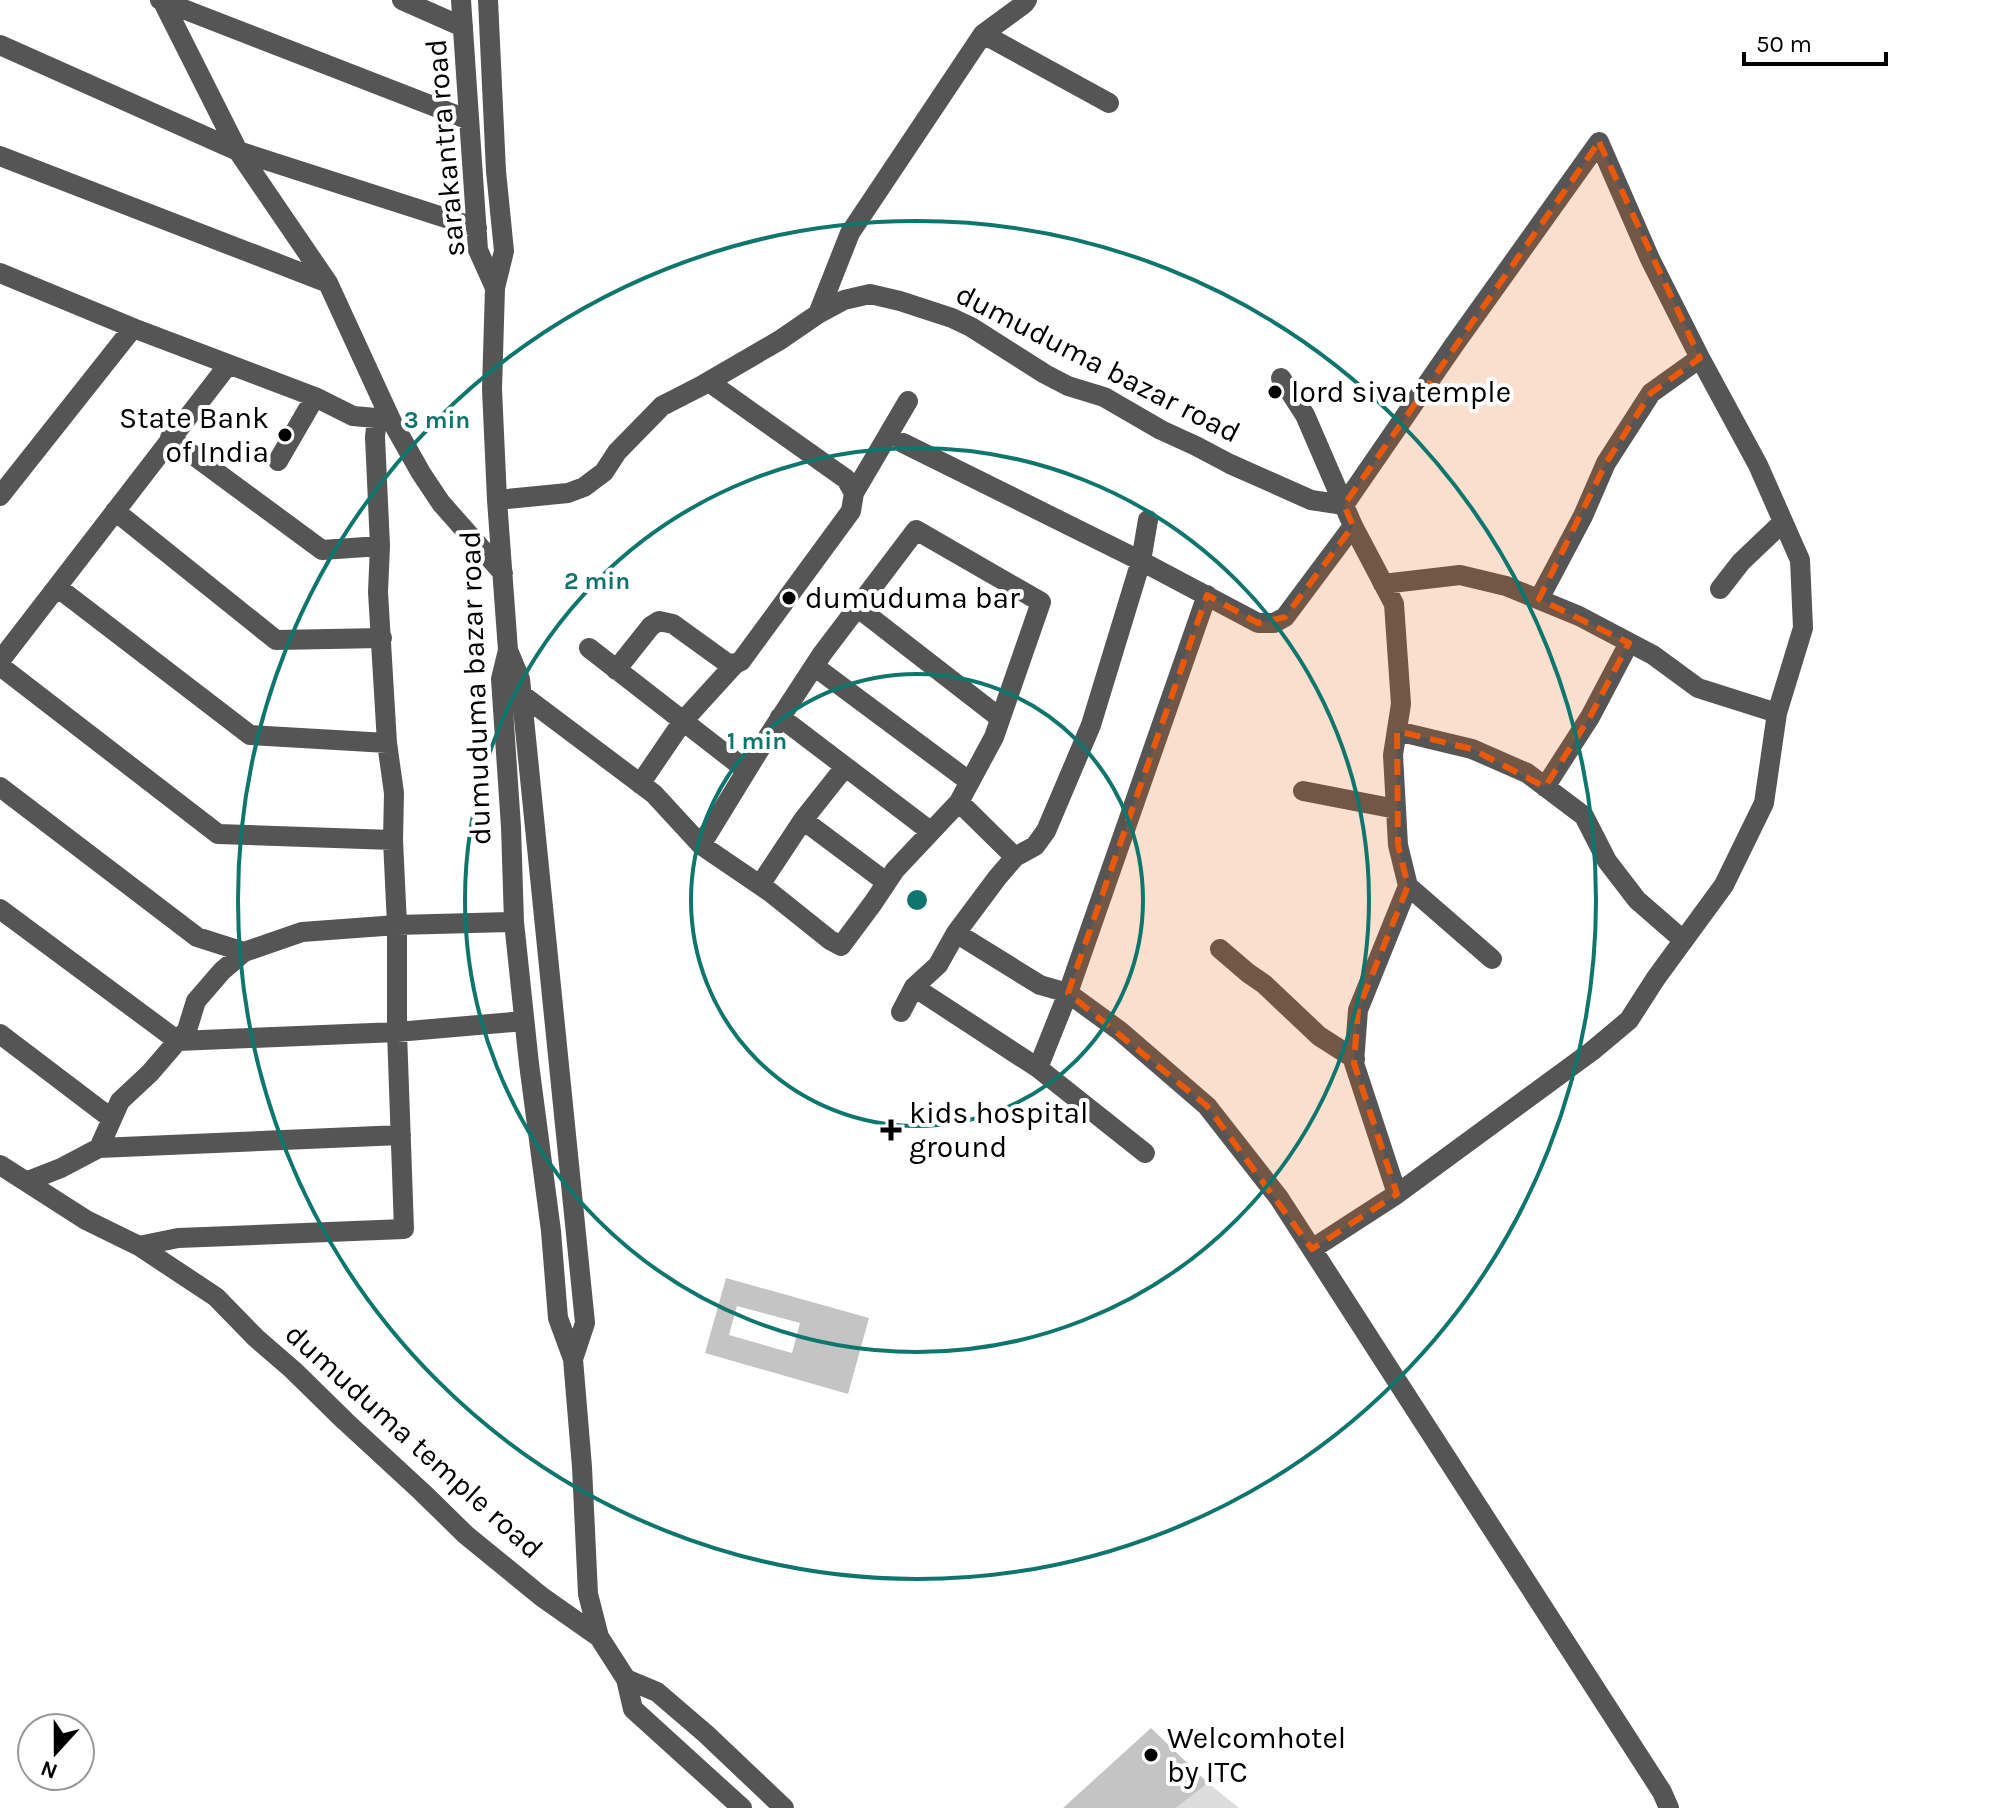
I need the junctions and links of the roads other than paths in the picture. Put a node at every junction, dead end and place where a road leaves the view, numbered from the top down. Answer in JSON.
{"nodes":[{"id":1,"x":402,"y":0,"type":"edge"},
{"id":2,"x":461,"y":0,"type":"edge"},
{"id":3,"x":488,"y":0,"type":"edge"},
{"id":4,"x":1027,"y":0,"type":"edge"},
{"id":5,"x":162,"y":1,"type":"edge"},
{"id":6,"x":463,"y":27,"type":"junction"},
{"id":7,"x":983,"y":34,"type":"junction"},
{"id":8,"x":0,"y":45,"type":"edge"},
{"id":9,"x":1109,"y":103,"type":"dead end"},
{"id":10,"x":469,"y":120,"type":"junction"},
{"id":11,"x":238,"y":151,"type":"junction"},
{"id":12,"x":0,"y":156,"type":"edge"},
{"id":13,"x":477,"y":228,"type":"junction"},
{"id":14,"x":0,"y":273,"type":"edge"},
{"id":15,"x":328,"y":283,"type":"junction"},
{"id":16,"x":495,"y":288,"type":"junction"},
{"id":17,"x":818,"y":314,"type":"junction"},
{"id":18,"x":133,"y":328,"type":"junction"},
{"id":19,"x":1700,"y":358,"type":"junction"},
{"id":20,"x":228,"y":365,"type":"junction"},
{"id":21,"x":1281,"y":378,"type":"dead end"},
{"id":22,"x":709,"y":382,"type":"junction"},
{"id":23,"x":315,"y":397,"type":"junction"},
{"id":24,"x":908,"y":401,"type":"dead end"},
{"id":25,"x":384,"y":419,"type":"junction"},
{"id":26,"x":170,"y":438,"type":"junction"},
{"id":27,"x":903,"y":443,"type":"dead end"},
{"id":28,"x":278,"y":461,"type":"dead end"},
{"id":29,"x":854,"y":493,"type":"junction"},
{"id":30,"x":0,"y":496,"type":"edge"},
{"id":31,"x":497,"y":500,"type":"junction"},
{"id":32,"x":1344,"y":505,"type":"junction"},
{"id":33,"x":115,"y":511,"type":"junction"},
{"id":34,"x":1148,"y":520,"type":"dead end"},
{"id":35,"x":1783,"y":522,"type":"junction"},
{"id":36,"x":1353,"y":526,"type":"junction"},
{"id":37,"x":380,"y":546,"type":"junction"},
{"id":38,"x":1141,"y":561,"type":"junction"},
{"id":39,"x":503,"y":573,"type":"junction"},
{"id":40,"x":1383,"y":584,"type":"junction"},
{"id":41,"x":57,"y":587,"type":"junction"},
{"id":42,"x":1720,"y":589,"type":"dead end"},
{"id":43,"x":1207,"y":595,"type":"junction"},
{"id":44,"x":1539,"y":599,"type":"junction"},
{"id":45,"x":857,"y":607,"type":"junction"},
{"id":46,"x":382,"y":638,"type":"junction"},
{"id":47,"x":1629,"y":643,"type":"junction"},
{"id":48,"x":589,"y":648,"type":"dead end"},
{"id":49,"x":508,"y":650,"type":"junction"},
{"id":50,"x":0,"y":664,"type":"edge"},
{"id":51,"x":735,"y":664,"type":"junction"},
{"id":52,"x":814,"y":666,"type":"junction"},
{"id":53,"x":616,"y":670,"type":"junction"},
{"id":54,"x":521,"y":694,"type":"junction"},
{"id":55,"x":1777,"y":713,"type":"junction"},
{"id":56,"x":780,"y":717,"type":"junction"},
{"id":57,"x":1000,"y":718,"type":"junction"},
{"id":58,"x":683,"y":721,"type":"junction"},
{"id":59,"x":1397,"y":731,"type":"junction"},
{"id":60,"x":387,"y":743,"type":"junction"},
{"id":61,"x":845,"y":767,"type":"junction"},
{"id":62,"x":746,"y":770,"type":"junction"},
{"id":63,"x":970,"y":782,"type":"junction"},
{"id":64,"x":640,"y":784,"type":"junction"},
{"id":65,"x":0,"y":787,"type":"edge"},
{"id":66,"x":1545,"y":787,"type":"junction"},
{"id":67,"x":1303,"y":791,"type":"dead end"},
{"id":68,"x":959,"y":802,"type":"junction"},
{"id":69,"x":1396,"y":809,"type":"junction"},
{"id":70,"x":803,"y":820,"type":"junction"},
{"id":71,"x":930,"y":831,"type":"junction"},
{"id":72,"x":393,"y":840,"type":"junction"},
{"id":73,"x":701,"y":845,"type":"junction"},
{"id":74,"x":1015,"y":857,"type":"junction"},
{"id":75,"x":886,"y":882,"type":"junction"},
{"id":76,"x":760,"y":885,"type":"junction"},
{"id":77,"x":1408,"y":886,"type":"junction"},
{"id":78,"x":0,"y":909,"type":"edge"},
{"id":79,"x":514,"y":922,"type":"junction"},
{"id":80,"x":397,"y":925,"type":"junction"},
{"id":81,"x":956,"y":933,"type":"junction"},
{"id":82,"x":1683,"y":940,"type":"junction"},
{"id":83,"x":1220,"y":949,"type":"dead end"},
{"id":84,"x":244,"y":952,"type":"junction"},
{"id":85,"x":1492,"y":959,"type":"dead end"},
{"id":86,"x":914,"y":987,"type":"junction"},
{"id":87,"x":1068,"y":993,"type":"junction"},
{"id":88,"x":901,"y":1012,"type":"dead end"},
{"id":89,"x":524,"y":1021,"type":"junction"},
{"id":90,"x":397,"y":1032,"type":"junction"},
{"id":91,"x":0,"y":1034,"type":"edge"},
{"id":92,"x":178,"y":1041,"type":"junction"},
{"id":93,"x":1355,"y":1059,"type":"junction"},
{"id":94,"x":1038,"y":1068,"type":"junction"},
{"id":95,"x":112,"y":1119,"type":"junction"},
{"id":96,"x":401,"y":1135,"type":"junction"},
{"id":97,"x":99,"y":1148,"type":"junction"},
{"id":98,"x":1145,"y":1153,"type":"dead end"},
{"id":99,"x":0,"y":1165,"type":"edge"},
{"id":100,"x":28,"y":1181,"type":"junction"},
{"id":101,"x":1397,"y":1194,"type":"junction"},
{"id":102,"x":139,"y":1246,"type":"junction"},
{"id":103,"x":1312,"y":1249,"type":"junction"},
{"id":104,"x":573,"y":1359,"type":"junction"},
{"id":105,"x":599,"y":1637,"type":"junction"},
{"id":106,"x":626,"y":1679,"type":"junction"},
{"id":107,"x":742,"y":1808,"type":"edge"},
{"id":108,"x":784,"y":1808,"type":"edge"},
{"id":109,"x":1669,"y":1808,"type":"edge"}],
"edges":[{"from":1,"to":6,"type":"street"},
{"from":2,"to":6,"type":"street","name":"sarakantra road"},
{"from":3,"to":16,"type":"street","name":"sarakantra road"},
{"from":4,"to":7,"type":"street"},
{"from":5,"to":10,"type":"street"},
{"from":5,"to":11,"type":"street"},
{"from":6,"to":10,"type":"street","name":"sarakantra road"},
{"from":7,"to":9,"type":"street"},
{"from":7,"to":17,"type":"street"},
{"from":8,"to":11,"type":"street"},
{"from":10,"to":13,"type":"street","name":"sarakantra road"},
{"from":11,"to":13,"type":"street"},
{"from":11,"to":15,"type":"street"},
{"from":12,"to":15,"type":"street"},
{"from":13,"to":16,"type":"street","name":"sarakantra road"},
{"from":14,"to":18,"type":"street"},
{"from":15,"to":25,"type":"street"},
{"from":16,"to":31,"type":"street","name":"sarakantra road"},
{"from":17,"to":22,"type":"street","name":"dumuduma bazar road"},
{"from":17,"to":32,"type":"street","name":"dumuduma bazar road"},
{"from":18,"to":20,"type":"street"},
{"from":18,"to":30,"type":"street"},
{"from":19,"to":32,"type":"street"},
{"from":19,"to":35,"type":"street"},
{"from":19,"to":44,"type":"street"},
{"from":20,"to":23,"type":"street"},
{"from":20,"to":26,"type":"street"},
{"from":21,"to":32,"type":"street"},
{"from":22,"to":29,"type":"street"},
{"from":22,"to":31,"type":"street","name":"dumuduma bazar road"},
{"from":23,"to":25,"type":"street"},
{"from":23,"to":28,"type":"street"},
{"from":24,"to":29,"type":"street"},
{"from":25,"to":37,"type":"street"},
{"from":25,"to":39,"type":"street"},
{"from":26,"to":33,"type":"street"},
{"from":26,"to":37,"type":"street"},
{"from":27,"to":38,"type":"street"},
{"from":29,"to":51,"type":"street"},
{"from":31,"to":39,"type":"street","name":"dumuduma bazar road"},
{"from":32,"to":36,"type":"street"},
{"from":33,"to":41,"type":"street"},
{"from":33,"to":46,"type":"street"},
{"from":34,"to":38,"type":"street"},
{"from":35,"to":42,"type":"street"},
{"from":35,"to":55,"type":"street"},
{"from":36,"to":40,"type":"street"},
{"from":36,"to":43,"type":"street"},
{"from":37,"to":46,"type":"street"},
{"from":38,"to":43,"type":"street"},
{"from":38,"to":74,"type":"street"},
{"from":39,"to":49,"type":"street","name":"dumuduma bazar road"},
{"from":40,"to":44,"type":"street"},
{"from":40,"to":59,"type":"street"},
{"from":41,"to":50,"type":"street"},
{"from":41,"to":60,"type":"street"},
{"from":43,"to":87,"type":"street"},
{"from":44,"to":47,"type":"street"},
{"from":45,"to":52,"type":"street"},
{"from":45,"to":57,"type":"street"},
{"from":45,"to":57,"type":"street"},
{"from":46,"to":60,"type":"street"},
{"from":47,"to":55,"type":"street"},
{"from":47,"to":66,"type":"street"},
{"from":48,"to":53,"type":"street"},
{"from":49,"to":54,"type":"street"},
{"from":49,"to":79,"type":"street","name":"dumuduma bazar road"},
{"from":50,"to":72,"type":"street"},
{"from":51,"to":53,"type":"street"},
{"from":51,"to":58,"type":"street"},
{"from":52,"to":56,"type":"street"},
{"from":52,"to":63,"type":"street"},
{"from":53,"to":58,"type":"street"},
{"from":54,"to":64,"type":"street"},
{"from":54,"to":104,"type":"street"},
{"from":55,"to":82,"type":"street"},
{"from":56,"to":61,"type":"street"},
{"from":56,"to":62,"type":"street"},
{"from":57,"to":63,"type":"street"},
{"from":58,"to":62,"type":"street"},
{"from":58,"to":64,"type":"street"},
{"from":59,"to":66,"type":"street"},
{"from":59,"to":69,"type":"street"},
{"from":60,"to":72,"type":"street"},
{"from":61,"to":70,"type":"street"},
{"from":61,"to":71,"type":"street"},
{"from":62,"to":73,"type":"street"},
{"from":63,"to":68,"type":"street"},
{"from":64,"to":73,"type":"street"},
{"from":65,"to":84,"type":"street"},
{"from":66,"to":82,"type":"street"},
{"from":67,"to":69,"type":"street"},
{"from":68,"to":71,"type":"street"},
{"from":68,"to":74,"type":"street"},
{"from":69,"to":77,"type":"street"},
{"from":70,"to":75,"type":"street"},
{"from":70,"to":76,"type":"street"},
{"from":71,"to":75,"type":"street"},
{"from":72,"to":80,"type":"street"},
{"from":73,"to":76,"type":"street"},
{"from":74,"to":81,"type":"street"},
{"from":75,"to":76,"type":"street"},
{"from":77,"to":85,"type":"street"},
{"from":77,"to":93,"type":"street"},
{"from":78,"to":92,"type":"street"},
{"from":79,"to":80,"type":"street"},
{"from":79,"to":89,"type":"street","name":"dumuduma bazar road"},
{"from":80,"to":84,"type":"street"},
{"from":80,"to":90,"type":"street"},
{"from":81,"to":86,"type":"street"},
{"from":81,"to":87,"type":"street"},
{"from":82,"to":101,"type":"street"},
{"from":83,"to":93,"type":"street"},
{"from":84,"to":92,"type":"street"},
{"from":86,"to":88,"type":"street"},
{"from":86,"to":94,"type":"street"},
{"from":87,"to":94,"type":"street"},
{"from":87,"to":103,"type":"street"},
{"from":89,"to":90,"type":"street"},
{"from":89,"to":104,"type":"street","name":"dumuduma bazar road"},
{"from":90,"to":92,"type":"street"},
{"from":90,"to":96,"type":"street"},
{"from":91,"to":95,"type":"street"},
{"from":92,"to":95,"type":"street"},
{"from":93,"to":101,"type":"street"},
{"from":94,"to":98,"type":"street"},
{"from":95,"to":97,"type":"street"},
{"from":96,"to":97,"type":"street"},
{"from":96,"to":102,"type":"street"},
{"from":97,"to":100,"type":"street"},
{"from":99,"to":100,"type":"street","name":"dumuduma temple road"},
{"from":100,"to":102,"type":"street","name":"dumuduma temple road"},
{"from":101,"to":103,"type":"street"},
{"from":102,"to":105,"type":"street","name":"dumuduma temple road"},
{"from":103,"to":109,"type":"street"},
{"from":104,"to":105,"type":"street","name":"dumuduma bazar road"},
{"from":105,"to":106,"type":"street","name":"dumuduma temple road"},
{"from":106,"to":107,"type":"street","name":"dumuduma temple road"},
{"from":106,"to":108,"type":"street"}]}
